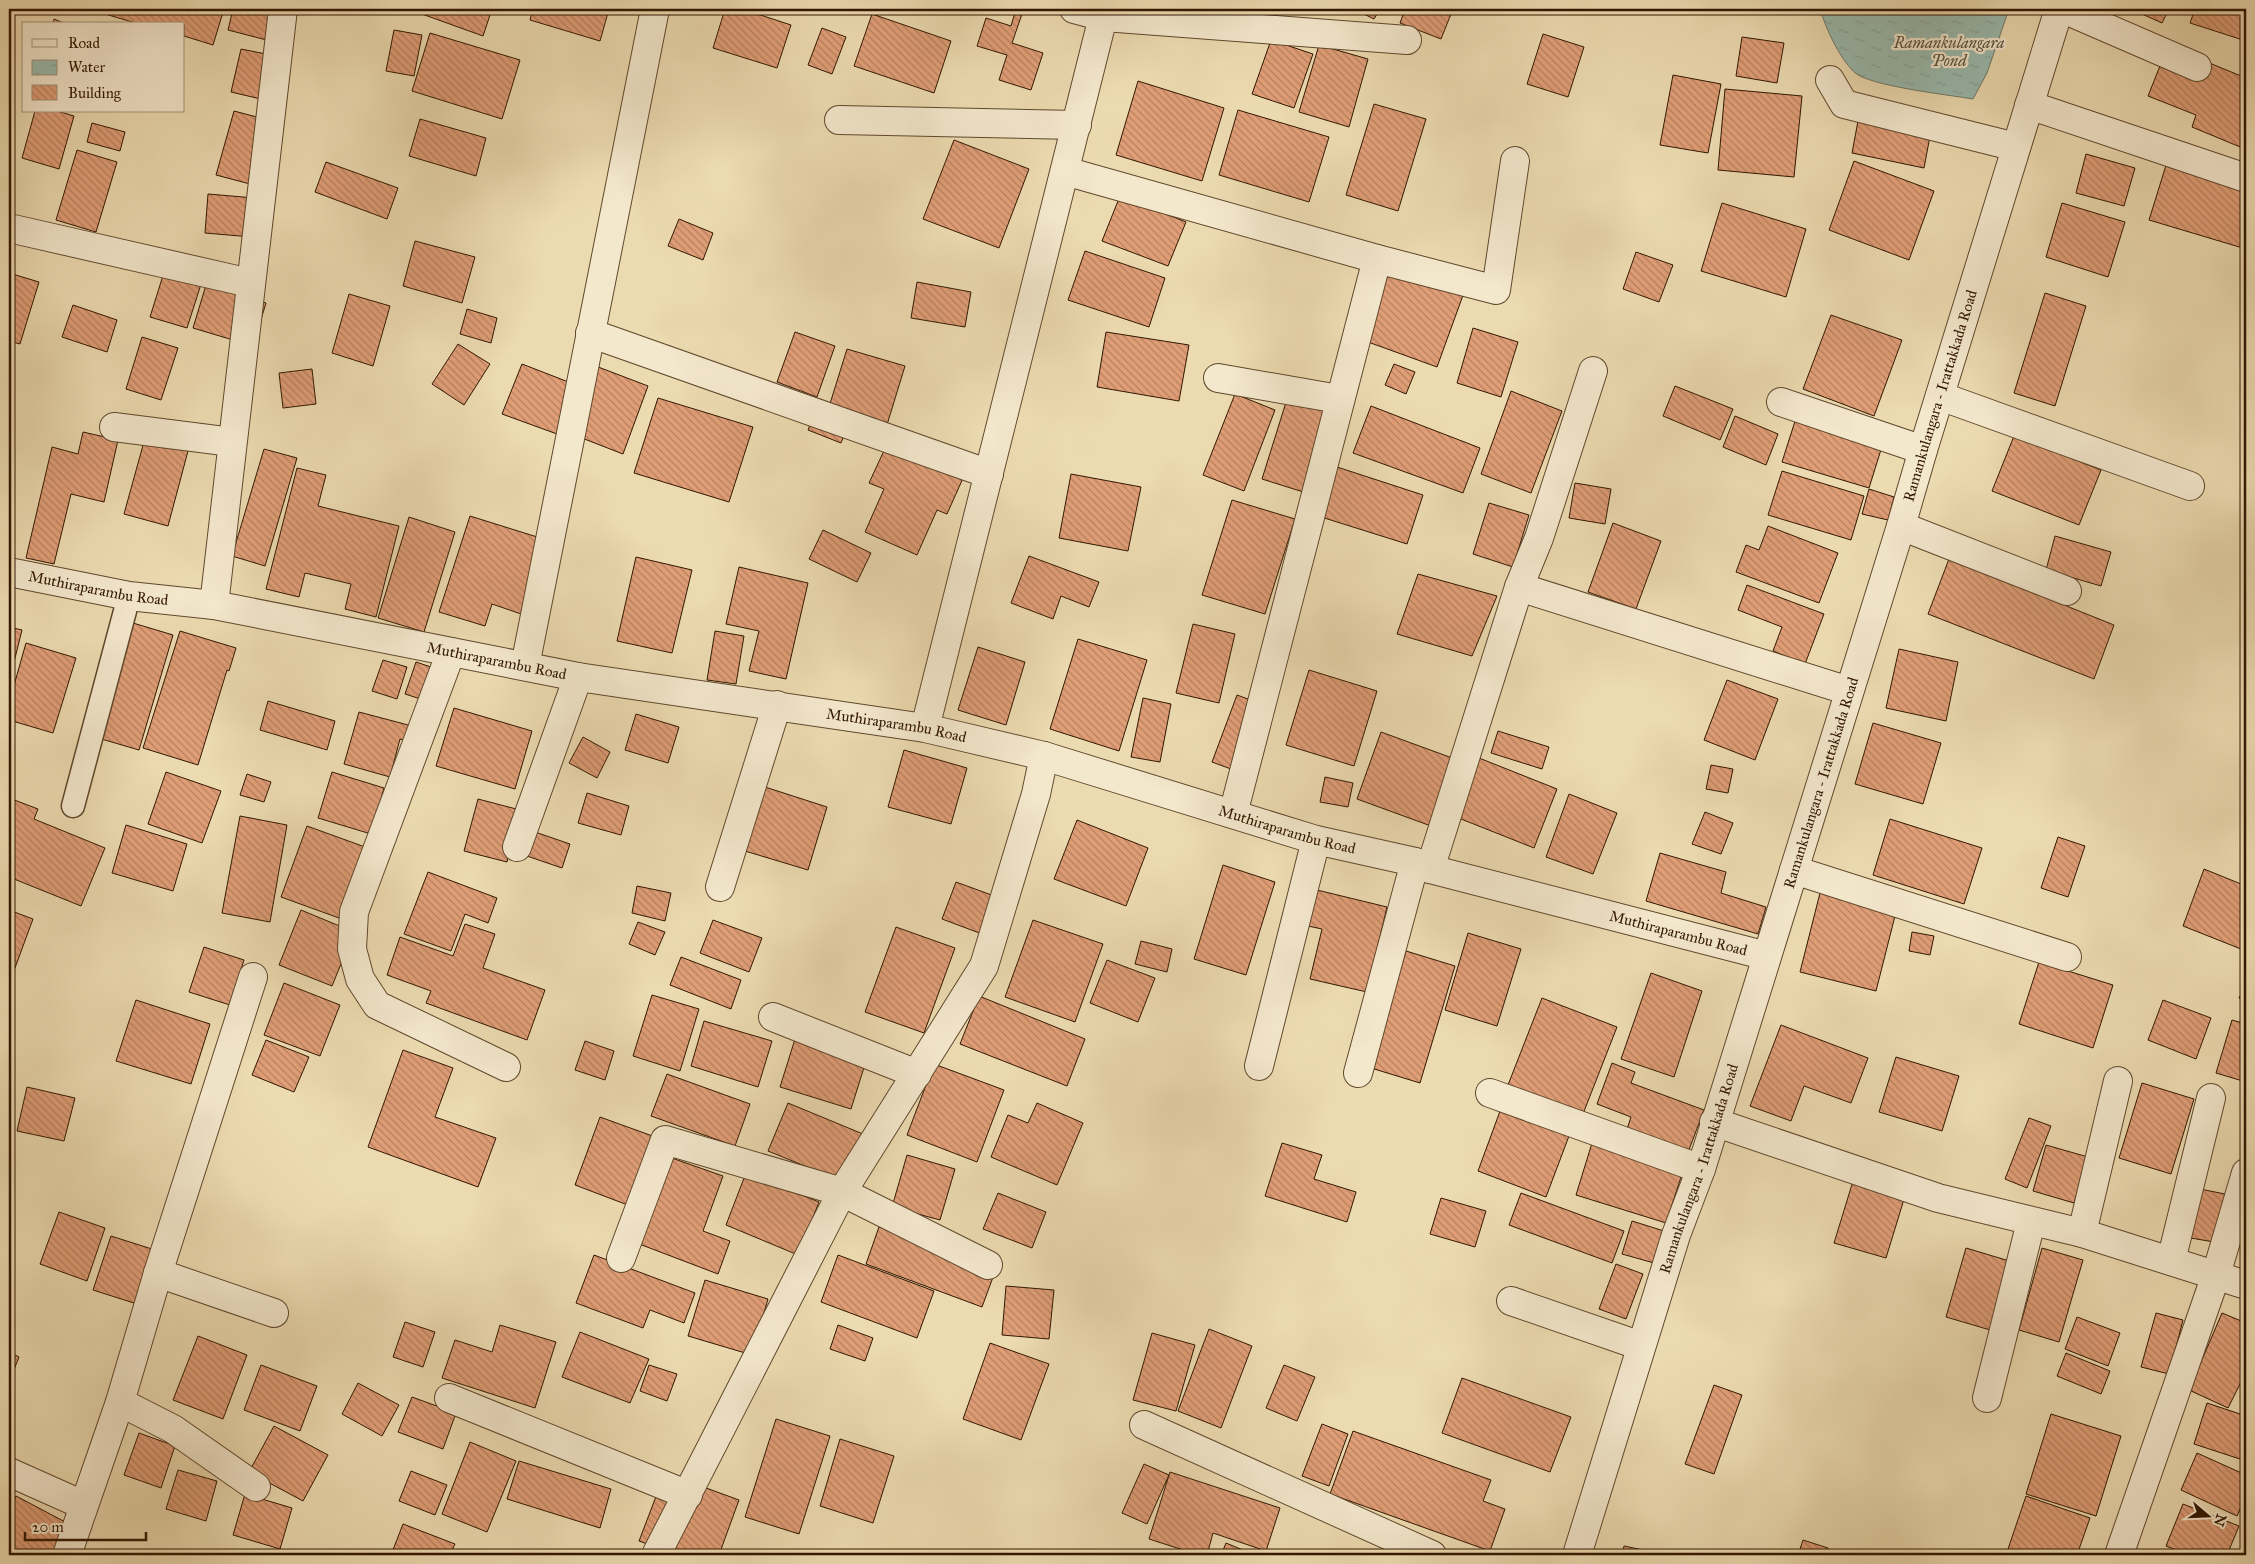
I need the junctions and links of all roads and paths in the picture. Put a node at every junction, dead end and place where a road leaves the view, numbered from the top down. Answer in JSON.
{"nodes":[{"id":1,"x":283,"y":9,"type":"edge"},
{"id":2,"x":655,"y":9,"type":"edge"},
{"id":3,"x":1074,"y":9,"type":"edge"},
{"id":4,"x":2061,"y":9,"type":"edge"},
{"id":5,"x":1105,"y":13,"type":"edge"},
{"id":6,"x":1407,"y":40,"type":"dead end"},
{"id":7,"x":2197,"y":67,"type":"dead end"},
{"id":8,"x":1830,"y":80,"type":"dead end"},
{"id":9,"x":2029,"y":105,"type":"junction"},
{"id":10,"x":839,"y":120,"type":"dead end"},
{"id":11,"x":1077,"y":124,"type":"junction"},
{"id":12,"x":2016,"y":147,"type":"junction"},
{"id":13,"x":1515,"y":161,"type":"dead end"},
{"id":14,"x":1065,"y":171,"type":"junction"},
{"id":15,"x":2246,"y":178,"type":"edge"},
{"id":16,"x":9,"y":228,"type":"edge"},
{"id":17,"x":1377,"y":259,"type":"junction"},
{"id":18,"x":250,"y":283,"type":"junction"},
{"id":19,"x":590,"y":334,"type":"junction"},
{"id":20,"x":1593,"y":371,"type":"dead end"},
{"id":21,"x":1218,"y":378,"type":"dead end"},
{"id":22,"x":1940,"y":396,"type":"junction"},
{"id":23,"x":1340,"y":398,"type":"junction"},
{"id":24,"x":1782,"y":402,"type":"dead end"},
{"id":25,"x":114,"y":427,"type":"dead end"},
{"id":26,"x":232,"y":442,"type":"junction"},
{"id":27,"x":1923,"y":450,"type":"junction"},
{"id":28,"x":989,"y":474,"type":"junction"},
{"id":29,"x":2190,"y":486,"type":"dead end"},
{"id":30,"x":1902,"y":526,"type":"junction"},
{"id":31,"x":9,"y":572,"type":"edge"},
{"id":32,"x":1519,"y":587,"type":"junction"},
{"id":33,"x":2067,"y":590,"type":"dead end"},
{"id":34,"x":129,"y":596,"type":"junction"},
{"id":35,"x":214,"y":605,"type":"junction"},
{"id":36,"x":451,"y":652,"type":"junction"},
{"id":37,"x":526,"y":666,"type":"junction"},
{"id":38,"x":578,"y":677,"type":"junction"},
{"id":39,"x":1849,"y":691,"type":"junction"},
{"id":40,"x":778,"y":705,"type":"junction"},
{"id":41,"x":925,"y":728,"type":"junction"},
{"id":42,"x":1044,"y":756,"type":"junction"},
{"id":43,"x":72,"y":806,"type":"dead end"},
{"id":44,"x":1233,"y":814,"type":"junction"},
{"id":45,"x":1316,"y":840,"type":"junction"},
{"id":46,"x":517,"y":847,"type":"dead end"},
{"id":47,"x":1422,"y":866,"type":"junction"},
{"id":48,"x":1794,"y":870,"type":"junction"},
{"id":49,"x":720,"y":887,"type":"dead end"},
{"id":50,"x":1767,"y":956,"type":"junction"},
{"id":51,"x":2067,"y":956,"type":"dead end"},
{"id":52,"x":254,"y":977,"type":"dead end"},
{"id":53,"x":773,"y":1017,"type":"dead end"},
{"id":54,"x":1259,"y":1066,"type":"dead end"},
{"id":55,"x":506,"y":1067,"type":"dead end"},
{"id":56,"x":917,"y":1074,"type":"junction"},
{"id":57,"x":1358,"y":1074,"type":"dead end"},
{"id":58,"x":2118,"y":1080,"type":"dead end"},
{"id":59,"x":1490,"y":1093,"type":"dead end"},
{"id":60,"x":2211,"y":1098,"type":"dead end"},
{"id":61,"x":1714,"y":1122,"type":"junction"},
{"id":62,"x":1700,"y":1169,"type":"junction"},
{"id":63,"x":2246,"y":1172,"type":"edge"},
{"id":64,"x":842,"y":1192,"type":"junction"},
{"id":65,"x":2031,"y":1222,"type":"junction"},
{"id":66,"x":2082,"y":1233,"type":"junction"},
{"id":67,"x":621,"y":1258,"type":"dead end"},
{"id":68,"x":2172,"y":1261,"type":"junction"},
{"id":69,"x":988,"y":1265,"type":"dead end"},
{"id":70,"x":158,"y":1273,"type":"junction"},
{"id":71,"x":2216,"y":1275,"type":"junction"},
{"id":72,"x":2246,"y":1285,"type":"edge"},
{"id":73,"x":1511,"y":1301,"type":"dead end"},
{"id":74,"x":274,"y":1313,"type":"dead end"},
{"id":75,"x":1641,"y":1346,"type":"junction"},
{"id":76,"x":449,"y":1398,"type":"dead end"},
{"id":77,"x":1987,"y":1398,"type":"dead end"},
{"id":78,"x":120,"y":1402,"type":"junction"},
{"id":79,"x":1144,"y":1425,"type":"dead end"},
{"id":80,"x":9,"y":1472,"type":"edge"},
{"id":81,"x":256,"y":1487,"type":"dead end"},
{"id":82,"x":688,"y":1495,"type":"junction"},
{"id":83,"x":83,"y":1504,"type":"junction"},
{"id":84,"x":67,"y":1555,"type":"edge"},
{"id":85,"x":656,"y":1555,"type":"edge"},
{"id":86,"x":1432,"y":1555,"type":"edge"},
{"id":87,"x":1577,"y":1555,"type":"edge"},
{"id":88,"x":2119,"y":1555,"type":"edge"}],
"edges":[{"from":1,"to":18,"type":"street"},
{"from":2,"to":19,"type":"street"},
{"from":3,"to":5,"type":"street"},
{"from":4,"to":7,"type":"street"},
{"from":4,"to":9,"type":"street","name":"Ramankulangara - Irattakkada Road"},
{"from":5,"to":6,"type":"street"},
{"from":5,"to":11,"type":"street"},
{"from":8,"to":12,"type":"street"},
{"from":9,"to":12,"type":"street","name":"Ramankulangara - Irattakkada Road"},
{"from":9,"to":15,"type":"street"},
{"from":10,"to":11,"type":"street"},
{"from":11,"to":14,"type":"street"},
{"from":12,"to":22,"type":"street","name":"Ramankulangara - Irattakkada Road"},
{"from":13,"to":17,"type":"street"},
{"from":14,"to":17,"type":"street"},
{"from":14,"to":28,"type":"street"},
{"from":16,"to":18,"type":"street"},
{"from":17,"to":23,"type":"street"},
{"from":18,"to":26,"type":"street"},
{"from":19,"to":28,"type":"street"},
{"from":19,"to":37,"type":"street"},
{"from":20,"to":32,"type":"street"},
{"from":21,"to":23,"type":"street"},
{"from":22,"to":27,"type":"street","name":"Ramankulangara - Irattakkada Road"},
{"from":22,"to":29,"type":"street"},
{"from":23,"to":44,"type":"street"},
{"from":24,"to":27,"type":"street"},
{"from":25,"to":26,"type":"street"},
{"from":26,"to":35,"type":"street"},
{"from":27,"to":30,"type":"street","name":"Ramankulangara - Irattakkada Road"},
{"from":28,"to":41,"type":"street"},
{"from":30,"to":33,"type":"street"},
{"from":30,"to":39,"type":"street","name":"Ramankulangara - Irattakkada Road"},
{"from":31,"to":34,"type":"street","name":"Muthiraparambu Road"},
{"from":32,"to":39,"type":"street"},
{"from":32,"to":47,"type":"street"},
{"from":34,"to":35,"type":"street","name":"Muthiraparambu Road"},
{"from":34,"to":43,"type":"lane"},
{"from":35,"to":36,"type":"street","name":"Muthiraparambu Road"},
{"from":36,"to":37,"type":"street","name":"Muthiraparambu Road"},
{"from":36,"to":55,"type":"street"},
{"from":37,"to":38,"type":"street","name":"Muthiraparambu Road"},
{"from":38,"to":40,"type":"street","name":"Muthiraparambu Road"},
{"from":38,"to":46,"type":"street"},
{"from":39,"to":48,"type":"street","name":"Ramankulangara - Irattakkada Road"},
{"from":40,"to":41,"type":"street","name":"Muthiraparambu Road"},
{"from":40,"to":49,"type":"street"},
{"from":41,"to":42,"type":"street","name":"Muthiraparambu Road"},
{"from":42,"to":44,"type":"street","name":"Muthiraparambu Road"},
{"from":42,"to":56,"type":"street"},
{"from":44,"to":45,"type":"street","name":"Muthiraparambu Road"},
{"from":45,"to":47,"type":"street","name":"Muthiraparambu Road"},
{"from":45,"to":54,"type":"street"},
{"from":47,"to":50,"type":"street","name":"Muthiraparambu Road"},
{"from":47,"to":57,"type":"street"},
{"from":48,"to":50,"type":"street","name":"Ramankulangara - Irattakkada Road"},
{"from":48,"to":51,"type":"street"},
{"from":50,"to":61,"type":"street","name":"Ramankulangara - Irattakkada Road"},
{"from":52,"to":70,"type":"street"},
{"from":53,"to":56,"type":"street"},
{"from":56,"to":64,"type":"street"},
{"from":58,"to":66,"type":"street"},
{"from":59,"to":62,"type":"street"},
{"from":60,"to":68,"type":"street"},
{"from":61,"to":62,"type":"street","name":"Ramankulangara - Irattakkada Road"},
{"from":61,"to":65,"type":"street"},
{"from":62,"to":75,"type":"street","name":"Ramankulangara - Irattakkada Road"},
{"from":63,"to":71,"type":"street"},
{"from":64,"to":67,"type":"street"},
{"from":64,"to":69,"type":"street"},
{"from":64,"to":82,"type":"street"},
{"from":65,"to":66,"type":"street"},
{"from":65,"to":77,"type":"street"},
{"from":66,"to":68,"type":"street"},
{"from":68,"to":71,"type":"street"},
{"from":70,"to":74,"type":"street"},
{"from":70,"to":78,"type":"street"},
{"from":71,"to":72,"type":"street"},
{"from":71,"to":88,"type":"street"},
{"from":73,"to":75,"type":"street"},
{"from":75,"to":87,"type":"street","name":"Ramankulangara - Irattakkada Road"},
{"from":76,"to":82,"type":"street"},
{"from":78,"to":81,"type":"street"},
{"from":78,"to":83,"type":"street"},
{"from":79,"to":86,"type":"street"},
{"from":80,"to":83,"type":"street"},
{"from":82,"to":85,"type":"street"},
{"from":83,"to":84,"type":"street"}]}
